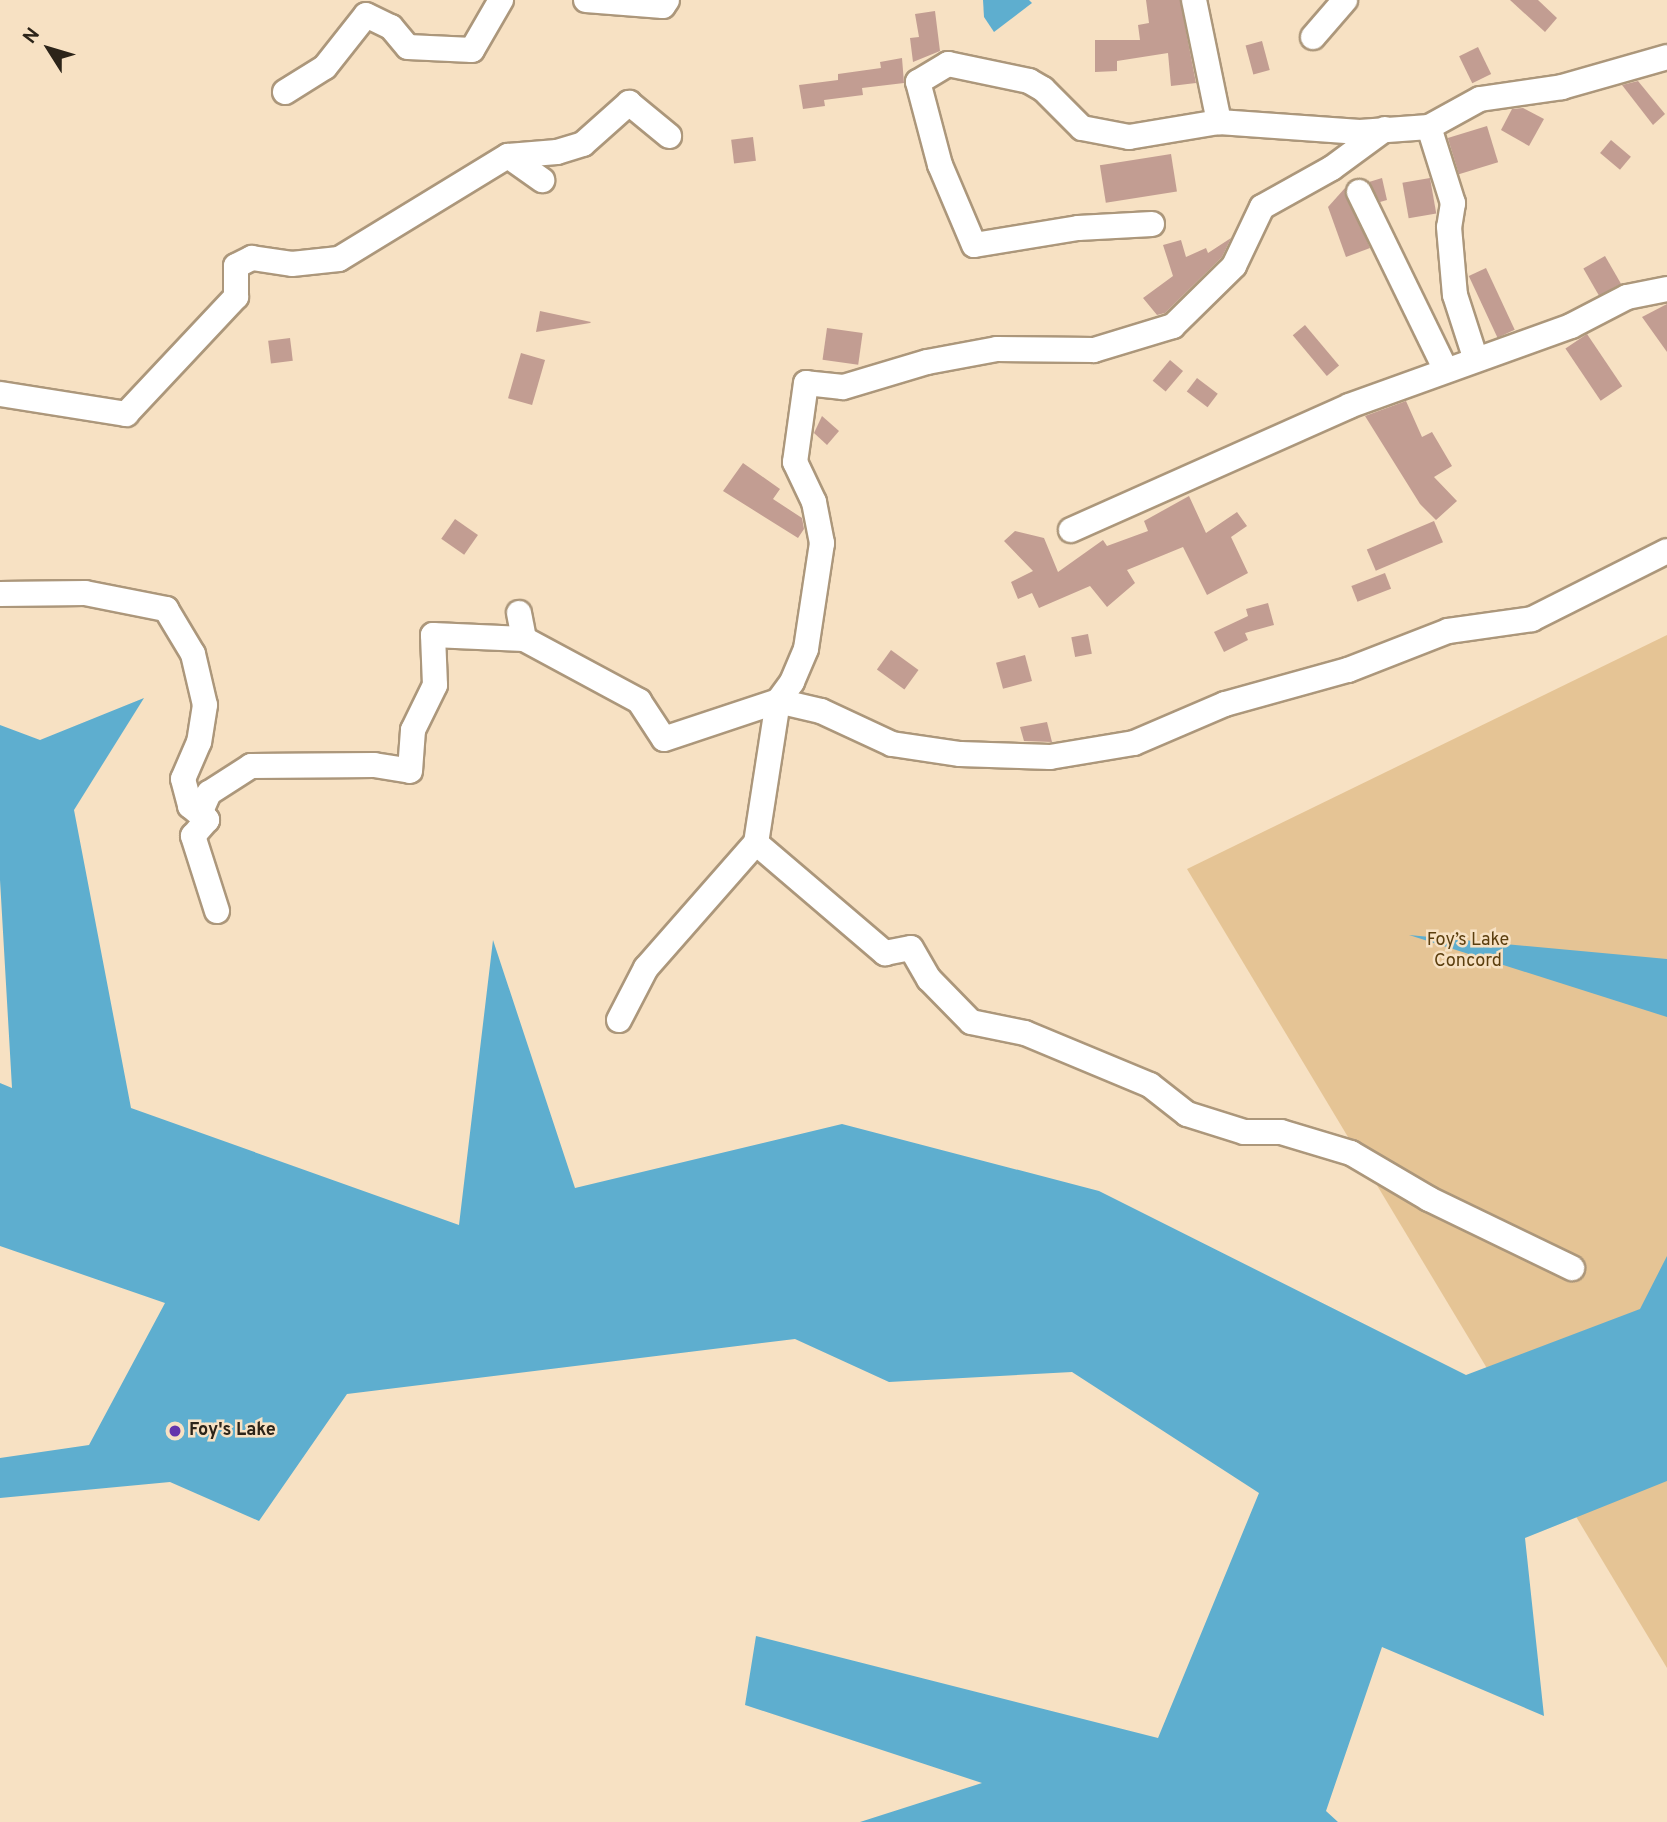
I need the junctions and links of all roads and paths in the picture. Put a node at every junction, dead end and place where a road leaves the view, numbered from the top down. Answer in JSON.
{"nodes":[{"id":1,"x":501,"y":0,"type":"edge"},
{"id":2,"x":586,"y":0,"type":"edge"},
{"id":3,"x":667,"y":0,"type":"edge"},
{"id":4,"x":1194,"y":0,"type":"edge"},
{"id":5,"x":1345,"y":0,"type":"edge"},
{"id":6,"x":1313,"y":37,"type":"dead end"},
{"id":7,"x":1667,"y":57,"type":"edge"},
{"id":8,"x":285,"y":92,"type":"dead end"},
{"id":9,"x":1219,"y":122,"type":"junction"},
{"id":10,"x":1429,"y":127,"type":"junction"},
{"id":11,"x":1385,"y":129,"type":"junction"},
{"id":12,"x":668,"y":136,"type":"dead end"},
{"id":13,"x":509,"y":156,"type":"junction"},
{"id":14,"x":542,"y":180,"type":"dead end"},
{"id":15,"x":1359,"y":192,"type":"dead end"},
{"id":16,"x":1152,"y":224,"type":"dead end"},
{"id":17,"x":1667,"y":289,"type":"edge"},
{"id":18,"x":1475,"y":358,"type":"junction"},
{"id":19,"x":1445,"y":368,"type":"junction"},
{"id":20,"x":0,"y":394,"type":"edge"},
{"id":21,"x":1071,"y":530,"type":"dead end"},
{"id":22,"x":1667,"y":551,"type":"edge"},
{"id":23,"x":0,"y":594,"type":"edge"},
{"id":24,"x":519,"y":613,"type":"dead end"},
{"id":25,"x":523,"y":639,"type":"junction"},
{"id":26,"x":778,"y":701,"type":"junction"},
{"id":27,"x":207,"y":820,"type":"junction"},
{"id":28,"x":756,"y":843,"type":"junction"},
{"id":29,"x":217,"y":911,"type":"dead end"},
{"id":30,"x":620,"y":1020,"type":"dead end"},
{"id":31,"x":1572,"y":1268,"type":"dead end"}],
"edges":[{"from":1,"to":8,"type":"street"},
{"from":2,"to":3,"type":"street"},
{"from":4,"to":9,"type":"street"},
{"from":5,"to":6,"type":"street"},
{"from":7,"to":10,"type":"street"},
{"from":9,"to":11,"type":"street"},
{"from":9,"to":16,"type":"street"},
{"from":10,"to":11,"type":"street"},
{"from":10,"to":18,"type":"street"},
{"from":11,"to":26,"type":"street"},
{"from":12,"to":13,"type":"street"},
{"from":13,"to":14,"type":"street"},
{"from":13,"to":20,"type":"street"},
{"from":15,"to":19,"type":"street"},
{"from":17,"to":18,"type":"street"},
{"from":18,"to":19,"type":"street"},
{"from":19,"to":21,"type":"street"},
{"from":22,"to":26,"type":"street"},
{"from":23,"to":27,"type":"street"},
{"from":24,"to":25,"type":"street"},
{"from":25,"to":26,"type":"street"},
{"from":25,"to":27,"type":"street"},
{"from":26,"to":28,"type":"street"},
{"from":27,"to":29,"type":"street"},
{"from":28,"to":30,"type":"street"},
{"from":28,"to":31,"type":"street"}]}
